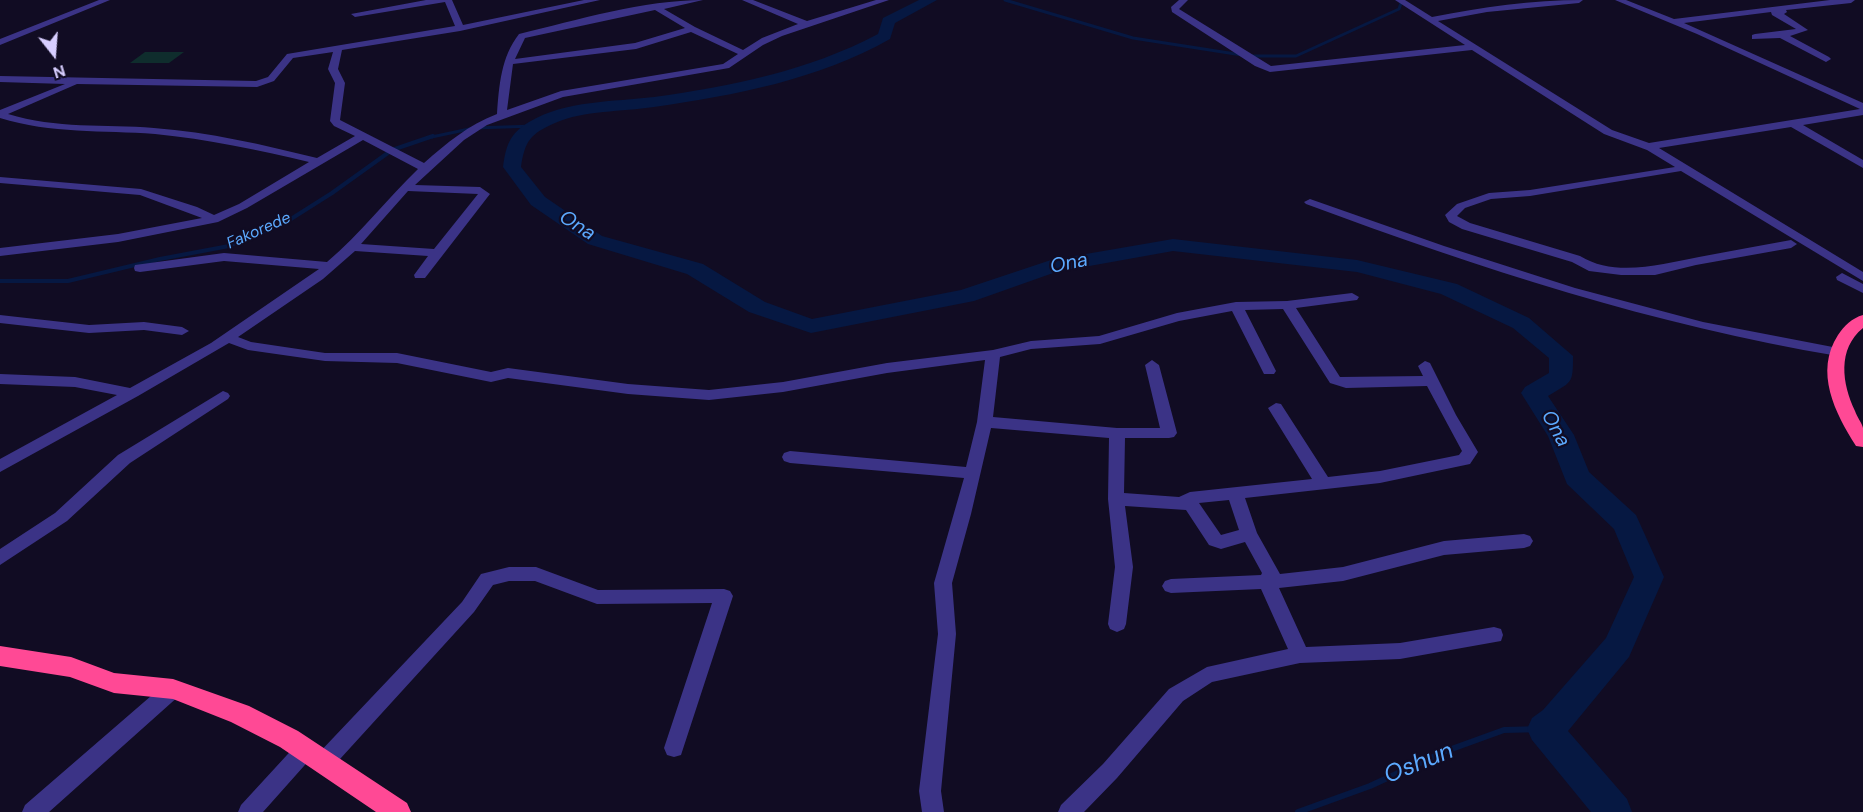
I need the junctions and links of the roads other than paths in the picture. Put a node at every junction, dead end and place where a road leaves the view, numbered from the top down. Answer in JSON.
{"nodes":[{"id":1,"x":106,"y":0,"type":"edge"},
{"id":2,"x":442,"y":0,"type":"edge"},
{"id":3,"x":448,"y":0,"type":"edge"},
{"id":4,"x":597,"y":0,"type":"edge"},
{"id":5,"x":699,"y":0,"type":"edge"},
{"id":6,"x":746,"y":0,"type":"edge"},
{"id":7,"x":885,"y":0,"type":"edge"},
{"id":8,"x":1184,"y":0,"type":"edge"},
{"id":9,"x":1399,"y":0,"type":"edge"},
{"id":10,"x":1579,"y":0,"type":"edge"},
{"id":11,"x":1619,"y":0,"type":"edge"},
{"id":12,"x":1851,"y":0,"type":"edge"},
{"id":13,"x":867,"y":2,"type":"edge"},
{"id":14,"x":1814,"y":4,"type":"junction"},
{"id":15,"x":657,"y":8,"type":"junction"},
{"id":16,"x":355,"y":14,"type":"dead end"},
{"id":17,"x":1431,"y":20,"type":"junction"},
{"id":18,"x":1672,"y":21,"type":"junction"},
{"id":19,"x":808,"y":25,"type":"junction"},
{"id":20,"x":460,"y":28,"type":"junction"},
{"id":21,"x":692,"y":29,"type":"junction"},
{"id":22,"x":1781,"y":35,"type":"junction"},
{"id":23,"x":1755,"y":37,"type":"dead end"},
{"id":24,"x":3,"y":39,"type":"edge"},
{"id":25,"x":1474,"y":47,"type":"junction"},
{"id":26,"x":338,"y":49,"type":"junction"},
{"id":27,"x":742,"y":53,"type":"junction"},
{"id":28,"x":1826,"y":59,"type":"dead end"},
{"id":29,"x":510,"y":62,"type":"junction"},
{"id":30,"x":0,"y":80,"type":"edge"},
{"id":31,"x":74,"y":83,"type":"junction"},
{"id":32,"x":1863,"y":107,"type":"edge"},
{"id":33,"x":1863,"y":112,"type":"edge"},
{"id":34,"x":0,"y":114,"type":"edge"},
{"id":35,"x":502,"y":114,"type":"junction"},
{"id":36,"x":1798,"y":123,"type":"junction"},
{"id":37,"x":362,"y":136,"type":"junction"},
{"id":38,"x":1640,"y":145,"type":"junction"},
{"id":39,"x":1863,"y":157,"type":"edge"},
{"id":40,"x":317,"y":161,"type":"junction"},
{"id":41,"x":1863,"y":165,"type":"edge"},
{"id":42,"x":425,"y":168,"type":"junction"},
{"id":43,"x":1676,"y":170,"type":"junction"},
{"id":44,"x":1,"y":181,"type":"edge"},
{"id":45,"x":406,"y":188,"type":"junction"},
{"id":46,"x":1310,"y":202,"type":"dead end"},
{"id":47,"x":214,"y":219,"type":"junction"},
{"id":48,"x":1791,"y":244,"type":"junction"},
{"id":49,"x":352,"y":247,"type":"junction"},
{"id":50,"x":0,"y":252,"type":"edge"},
{"id":51,"x":438,"y":253,"type":"junction"},
{"id":52,"x":330,"y":266,"type":"junction"},
{"id":53,"x":140,"y":268,"type":"dead end"},
{"id":54,"x":420,"y":275,"type":"dead end"},
{"id":55,"x":1863,"y":277,"type":"edge"},
{"id":56,"x":1863,"y":289,"type":"edge"},
{"id":57,"x":1352,"y":297,"type":"dead end"},
{"id":58,"x":1287,"y":305,"type":"junction"},
{"id":59,"x":1236,"y":306,"type":"junction"},
{"id":60,"x":0,"y":319,"type":"edge"},
{"id":61,"x":1863,"y":320,"type":"edge"},
{"id":62,"x":182,"y":331,"type":"dead end"},
{"id":63,"x":228,"y":338,"type":"junction"},
{"id":64,"x":1839,"y":352,"type":"junction"},
{"id":65,"x":993,"y":354,"type":"junction"},
{"id":66,"x":1152,"y":365,"type":"dead end"},
{"id":67,"x":1425,"y":366,"type":"dead end"},
{"id":68,"x":1269,"y":371,"type":"dead end"},
{"id":69,"x":0,"y":379,"type":"edge"},
{"id":70,"x":1433,"y":381,"type":"junction"},
{"id":71,"x":133,"y":393,"type":"junction"},
{"id":72,"x":223,"y":396,"type":"dead end"},
{"id":73,"x":1276,"y":408,"type":"dead end"},
{"id":74,"x":986,"y":422,"type":"junction"},
{"id":75,"x":1117,"y":433,"type":"junction"},
{"id":76,"x":1863,"y":441,"type":"edge"},
{"id":77,"x":790,"y":456,"type":"dead end"},
{"id":78,"x":0,"y":466,"type":"edge"},
{"id":79,"x":972,"y":473,"type":"junction"},
{"id":80,"x":1323,"y":483,"type":"junction"},
{"id":81,"x":1235,"y":493,"type":"junction"},
{"id":82,"x":1116,"y":499,"type":"junction"},
{"id":83,"x":1182,"y":503,"type":"junction"},
{"id":84,"x":1249,"y":534,"type":"junction"},
{"id":85,"x":1524,"y":541,"type":"dead end"},
{"id":86,"x":0,"y":558,"type":"edge"},
{"id":87,"x":1267,"y":582,"type":"junction"},
{"id":88,"x":1171,"y":586,"type":"dead end"},
{"id":89,"x":1117,"y":624,"type":"dead end"},
{"id":90,"x":1494,"y":635,"type":"dead end"},
{"id":91,"x":1300,"y":655,"type":"junction"},
{"id":92,"x":0,"y":656,"type":"edge"},
{"id":93,"x":173,"y":689,"type":"junction"},
{"id":94,"x":674,"y":748,"type":"dead end"},
{"id":95,"x":314,"y":757,"type":"junction"},
{"id":96,"x":33,"y":812,"type":"edge"},
{"id":97,"x":249,"y":812,"type":"edge"},
{"id":98,"x":398,"y":812,"type":"edge"},
{"id":99,"x":933,"y":812,"type":"edge"},
{"id":100,"x":1069,"y":812,"type":"edge"}],
"edges":[{"from":1,"to":24,"type":"street"},
{"from":2,"to":16,"type":"street"},
{"from":3,"to":20,"type":"street"},
{"from":4,"to":20,"type":"street"},
{"from":5,"to":15,"type":"street"},
{"from":6,"to":19,"type":"street"},
{"from":7,"to":13,"type":"street"},
{"from":8,"to":25,"type":"street"},
{"from":9,"to":17,"type":"street"},
{"from":10,"to":17,"type":"street"},
{"from":11,"to":18,"type":"street"},
{"from":12,"to":14,"type":"street"},
{"from":13,"to":19,"type":"street"},
{"from":14,"to":18,"type":"street"},
{"from":14,"to":22,"type":"street"},
{"from":15,"to":21,"type":"street"},
{"from":15,"to":29,"type":"street"},
{"from":17,"to":25,"type":"street"},
{"from":18,"to":32,"type":"street"},
{"from":19,"to":27,"type":"street"},
{"from":20,"to":26,"type":"street"},
{"from":21,"to":27,"type":"street"},
{"from":21,"to":29,"type":"street"},
{"from":22,"to":23,"type":"street"},
{"from":22,"to":28,"type":"street"},
{"from":25,"to":38,"type":"street"},
{"from":26,"to":31,"type":"street"},
{"from":26,"to":37,"type":"street"},
{"from":27,"to":35,"type":"street"},
{"from":29,"to":35,"type":"street"},
{"from":30,"to":31,"type":"street"},
{"from":31,"to":34,"type":"street"},
{"from":33,"to":36,"type":"street"},
{"from":34,"to":40,"type":"street"},
{"from":35,"to":42,"type":"street"},
{"from":36,"to":38,"type":"street"},
{"from":36,"to":39,"type":"street"},
{"from":36,"to":41,"type":"street"},
{"from":37,"to":40,"type":"street"},
{"from":37,"to":42,"type":"street"},
{"from":38,"to":43,"type":"street"},
{"from":38,"to":55,"type":"street"},
{"from":40,"to":47,"type":"street"},
{"from":42,"to":45,"type":"street"},
{"from":43,"to":48,"type":"street"},
{"from":43,"to":48,"type":"street"},
{"from":44,"to":47,"type":"street"},
{"from":45,"to":49,"type":"street"},
{"from":45,"to":51,"type":"street"},
{"from":46,"to":64,"type":"street"},
{"from":47,"to":50,"type":"street"},
{"from":48,"to":56,"type":"street"},
{"from":49,"to":51,"type":"street"},
{"from":49,"to":52,"type":"street"},
{"from":51,"to":54,"type":"street"},
{"from":52,"to":53,"type":"street"},
{"from":52,"to":63,"type":"street"},
{"from":57,"to":58,"type":"street"},
{"from":58,"to":59,"type":"street"},
{"from":58,"to":70,"type":"street"},
{"from":59,"to":65,"type":"street"},
{"from":59,"to":68,"type":"street"},
{"from":60,"to":62,"type":"street"},
{"from":61,"to":64,"type":"highway"},
{"from":63,"to":65,"type":"street"},
{"from":63,"to":71,"type":"street"},
{"from":64,"to":76,"type":"highway"},
{"from":65,"to":74,"type":"street"},
{"from":66,"to":75,"type":"street"},
{"from":67,"to":70,"type":"street"},
{"from":69,"to":71,"type":"street"},
{"from":70,"to":80,"type":"street"},
{"from":71,"to":78,"type":"street"},
{"from":72,"to":86,"type":"street"},
{"from":73,"to":80,"type":"street"},
{"from":74,"to":75,"type":"street"},
{"from":74,"to":79,"type":"street"},
{"from":75,"to":82,"type":"street"},
{"from":77,"to":79,"type":"street"},
{"from":79,"to":99,"type":"street"},
{"from":80,"to":81,"type":"street"},
{"from":81,"to":83,"type":"street"},
{"from":81,"to":84,"type":"street"},
{"from":82,"to":83,"type":"street"},
{"from":82,"to":89,"type":"street"},
{"from":83,"to":84,"type":"street"},
{"from":84,"to":87,"type":"street"},
{"from":85,"to":87,"type":"street"},
{"from":87,"to":88,"type":"street"},
{"from":87,"to":91,"type":"street"},
{"from":90,"to":91,"type":"street"},
{"from":91,"to":100,"type":"street"},
{"from":92,"to":93,"type":"highway"},
{"from":93,"to":95,"type":"highway"},
{"from":93,"to":96,"type":"street"},
{"from":94,"to":95,"type":"street"},
{"from":95,"to":97,"type":"street"},
{"from":95,"to":98,"type":"highway"}]}
